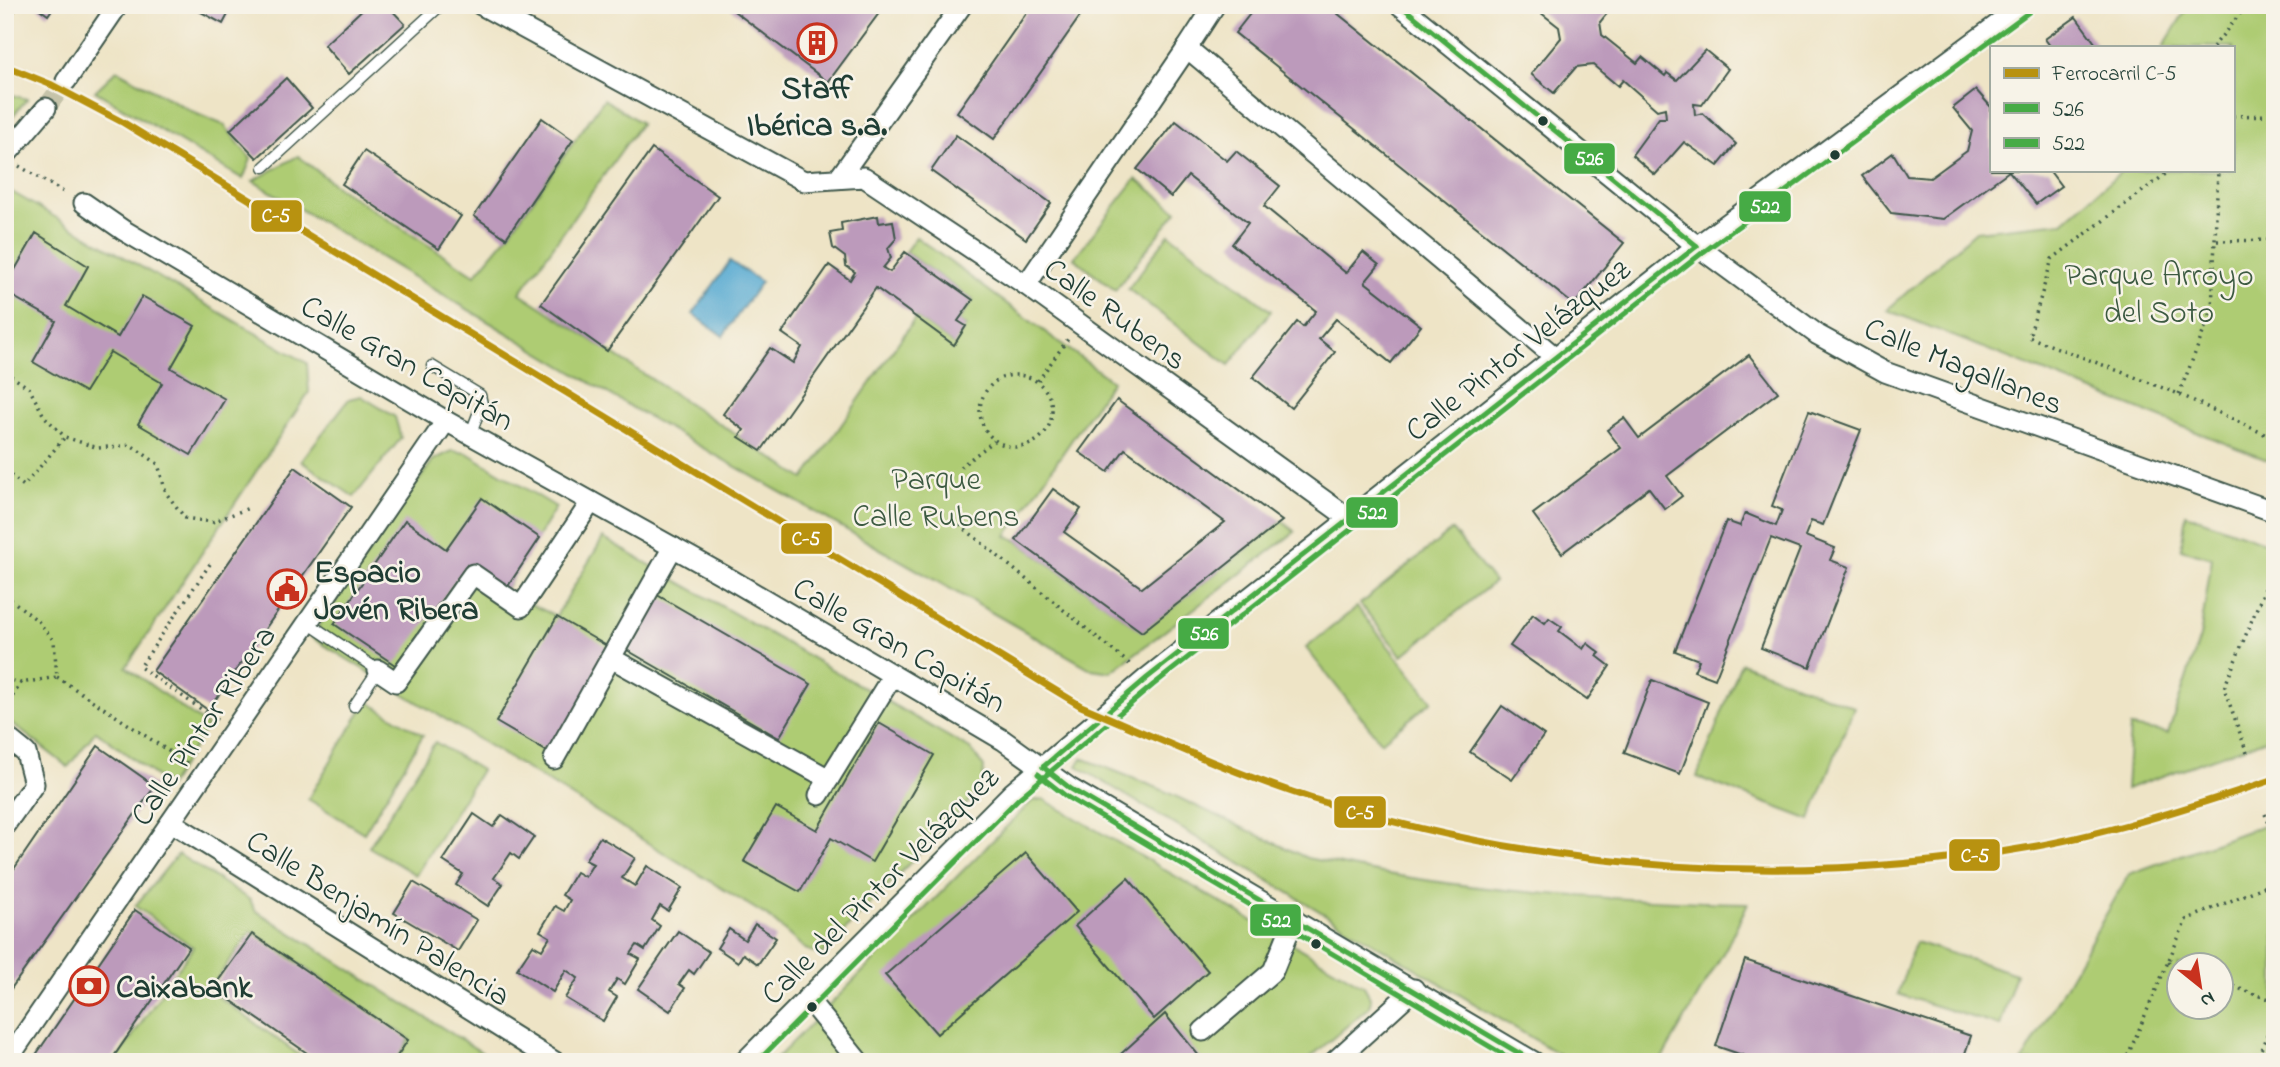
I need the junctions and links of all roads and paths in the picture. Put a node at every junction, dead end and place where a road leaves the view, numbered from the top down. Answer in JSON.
{"nodes":[{"id":1,"x":118,"y":5,"type":"edge"},
{"id":2,"x":440,"y":5,"type":"edge"},
{"id":3,"x":481,"y":5,"type":"edge"},
{"id":4,"x":962,"y":5,"type":"edge"},
{"id":5,"x":1215,"y":5,"type":"edge"},
{"id":6,"x":1400,"y":5,"type":"edge"},
{"id":7,"x":2024,"y":5,"type":"edge"},
{"id":8,"x":2247,"y":5,"type":"edge"},
{"id":9,"x":2218,"y":45,"type":"edge"},
{"id":10,"x":1187,"y":48,"type":"junction"},
{"id":11,"x":66,"y":81,"type":"tunnel mouth"},
{"id":12,"x":46,"y":108,"type":"tunnel mouth"},
{"id":13,"x":2275,"y":115,"type":"edge"},
{"id":14,"x":2234,"y":116,"type":"edge"},
{"id":15,"x":11,"y":160,"type":"edge"},
{"id":16,"x":264,"y":167,"type":"dead end"},
{"id":17,"x":2168,"y":172,"type":"edge"},
{"id":18,"x":2218,"y":172,"type":"edge"},
{"id":19,"x":839,"y":178,"type":"junction"},
{"id":20,"x":84,"y":203,"type":"joint"},
{"id":21,"x":2275,"y":240,"type":"edge"},
{"id":22,"x":2217,"y":241,"type":"junction"},
{"id":23,"x":1697,"y":246,"type":"junction"},
{"id":24,"x":1027,"y":285,"type":"junction"},
{"id":25,"x":1079,"y":323,"type":"junction"},
{"id":26,"x":1555,"y":357,"type":"junction"},
{"id":27,"x":432,"y":366,"type":"dead end"},
{"id":28,"x":5,"y":372,"type":"edge"},
{"id":29,"x":1038,"y":381,"type":"junction"},
{"id":30,"x":2179,"y":394,"type":"junction"},
{"id":31,"x":446,"y":421,"type":"junction"},
{"id":32,"x":470,"y":435,"type":"junction"},
{"id":33,"x":65,"y":437,"type":"junction"},
{"id":34,"x":2275,"y":439,"type":"edge"},
{"id":35,"x":994,"y":440,"type":"junction"},
{"id":36,"x":960,"y":467,"type":"dead end"},
{"id":37,"x":5,"y":471,"type":"edge"},
{"id":38,"x":591,"y":502,"type":"junction"},
{"id":39,"x":249,"y":508,"type":"dead end"},
{"id":40,"x":2275,"y":512,"type":"edge"},
{"id":41,"x":1350,"y":519,"type":"junction"},
{"id":42,"x":960,"y":524,"type":"dead end"},
{"id":43,"x":673,"y":547,"type":"junction"},
{"id":44,"x":210,"y":564,"type":"dead end"},
{"id":45,"x":2275,"y":564,"type":"edge"},
{"id":46,"x":5,"y":595,"type":"edge"},
{"id":47,"x":308,"y":624,"type":"junction"},
{"id":48,"x":611,"y":658,"type":"junction"},
{"id":49,"x":378,"y":670,"type":"junction"},
{"id":50,"x":893,"y":676,"type":"junction"},
{"id":51,"x":57,"y":677,"type":"junction"},
{"id":52,"x":1147,"y":678,"type":"junction"},
{"id":53,"x":5,"y":679,"type":"edge"},
{"id":54,"x":22,"y":683,"type":"junction"},
{"id":55,"x":354,"y":706,"type":"dead end"},
{"id":56,"x":5,"y":708,"type":"edge"},
{"id":57,"x":233,"y":732,"type":"junction"},
{"id":58,"x":5,"y":736,"type":"edge"},
{"id":59,"x":2247,"y":753,"type":"dead end"},
{"id":60,"x":554,"y":759,"type":"dead end"},
{"id":61,"x":1051,"y":761,"type":"junction"},
{"id":62,"x":204,"y":775,"type":"junction"},
{"id":63,"x":2265,"y":814,"type":"dead end"},
{"id":64,"x":172,"y":822,"type":"junction"},
{"id":65,"x":5,"y":825,"type":"edge"},
{"id":66,"x":2275,"y":837,"type":"edge"},
{"id":67,"x":2275,"y":883,"type":"edge"},
{"id":68,"x":1294,"y":919,"type":"junction"},
{"id":69,"x":2173,"y":951,"type":"edge"},
{"id":70,"x":2164,"y":971,"type":"edge"},
{"id":71,"x":2234,"y":987,"type":"edge"},
{"id":72,"x":1414,"y":989,"type":"junction"},
{"id":73,"x":807,"y":998,"type":"junction"},
{"id":74,"x":2275,"y":1001,"type":"edge"},
{"id":75,"x":2275,"y":1015,"type":"edge"},
{"id":76,"x":1203,"y":1031,"type":"dead end"},
{"id":77,"x":2126,"y":1059,"type":"edge"},
{"id":78,"x":6,"y":1062,"type":"edge"},
{"id":79,"x":555,"y":1062,"type":"edge"},
{"id":80,"x":744,"y":1062,"type":"edge"},
{"id":81,"x":859,"y":1062,"type":"edge"},
{"id":82,"x":1334,"y":1062,"type":"edge"},
{"id":83,"x":1534,"y":1062,"type":"edge"},
{"id":84,"x":1729,"y":1062,"type":"edge"},
{"id":85,"x":1737,"y":1062,"type":"edge"},
{"id":86,"x":2139,"y":1062,"type":"edge"},
{"id":87,"x":2256,"y":1062,"type":"edge"}],
"edges":[{"from":1,"to":11,"type":"street"},
{"from":2,"to":16,"type":"lane"},
{"from":3,"to":19,"type":"street","name":"Calle Rubens"},
{"from":4,"to":19,"type":"street"},
{"from":5,"to":10,"type":"street"},
{"from":6,"to":23,"type":"street","name":"Calle Magallanes"},
{"from":7,"to":23,"type":"street","name":"Calle Pintor Velázquez"},
{"from":8,"to":9,"type":"path"},
{"from":10,"to":24,"type":"street"},
{"from":10,"to":26,"type":"street"},
{"from":12,"to":15,"type":"street"},
{"from":13,"to":14,"type":"path"},
{"from":15,"to":20,"type":"path"},
{"from":17,"to":30,"type":"path"},
{"from":18,"to":22,"type":"path"},
{"from":19,"to":24,"type":"street","name":"Calle Rubens"},
{"from":20,"to":31,"type":"street","name":"Calle Gran Capitán"},
{"from":21,"to":22,"type":"path"},
{"from":22,"to":30,"type":"path"},
{"from":23,"to":26,"type":"street","name":"Calle Pintor Velázquez"},
{"from":23,"to":40,"type":"street","name":"Calle Magallanes"},
{"from":24,"to":25,"type":"street","name":"Calle Rubens"},
{"from":25,"to":29,"type":"path"},
{"from":25,"to":41,"type":"street","name":"Calle Rubens"},
{"from":26,"to":41,"type":"street","name":"Calle Pintor Velázquez"},
{"from":27,"to":32,"type":"lane"},
{"from":28,"to":33,"type":"path"},
{"from":29,"to":35,"type":"path"},
{"from":29,"to":35,"type":"path"},
{"from":30,"to":34,"type":"path"},
{"from":31,"to":32,"type":"street","name":"Calle Gran Capitán"},
{"from":31,"to":47,"type":"street","name":"Calle Pintor Ribera"},
{"from":32,"to":38,"type":"street","name":"Calle Gran Capitán"},
{"from":33,"to":37,"type":"path"},
{"from":33,"to":39,"type":"path"},
{"from":35,"to":36,"type":"path"},
{"from":38,"to":43,"type":"street","name":"Calle Gran Capitán"},
{"from":38,"to":49,"type":"street"},
{"from":41,"to":52,"type":"street","name":"Calle Pintor Velázquez"},
{"from":42,"to":52,"type":"path"},
{"from":43,"to":48,"type":"street"},
{"from":43,"to":50,"type":"street","name":"Calle Gran Capitán"},
{"from":44,"to":57,"type":"path"},
{"from":45,"to":59,"type":"path"},
{"from":46,"to":51,"type":"path"},
{"from":47,"to":49,"type":"lane"},
{"from":47,"to":57,"type":"street","name":"Calle Pintor Ribera"},
{"from":48,"to":50,"type":"street"},
{"from":48,"to":60,"type":"street"},
{"from":49,"to":55,"type":"lane"},
{"from":50,"to":61,"type":"street","name":"Calle Gran Capitán"},
{"from":51,"to":54,"type":"path"},
{"from":51,"to":62,"type":"path"},
{"from":52,"to":61,"type":"street","name":"Calle Pintor Velázquez"},
{"from":53,"to":54,"type":"path"},
{"from":54,"to":56,"type":"path"},
{"from":57,"to":62,"type":"street","name":"Calle Pintor Ribera"},
{"from":58,"to":65,"type":"street"},
{"from":61,"to":68,"type":"street","name":"Calle Gran Capitán"},
{"from":61,"to":73,"type":"street","name":"Calle del Pintor Velázquez"},
{"from":62,"to":64,"type":"street","name":"Calle Pintor Ribera"},
{"from":63,"to":66,"type":"path"},
{"from":64,"to":78,"type":"street","name":"Calle Pintor Ribera"},
{"from":64,"to":79,"type":"street","name":"Calle Benjamín Palencia"},
{"from":67,"to":69,"type":"path"},
{"from":68,"to":72,"type":"street","name":"Calle Gran Capitán"},
{"from":68,"to":76,"type":"street"},
{"from":70,"to":77,"type":"path"},
{"from":71,"to":74,"type":"path"},
{"from":72,"to":82,"type":"street"},
{"from":72,"to":83,"type":"street","name":"Calle Gran Capitán"},
{"from":73,"to":80,"type":"street","name":"Calle del Pintor Velázquez"},
{"from":73,"to":81,"type":"street"},
{"from":75,"to":87,"type":"path"},
{"from":77,"to":86,"type":"path"},
{"from":84,"to":85,"type":"path"}]}
